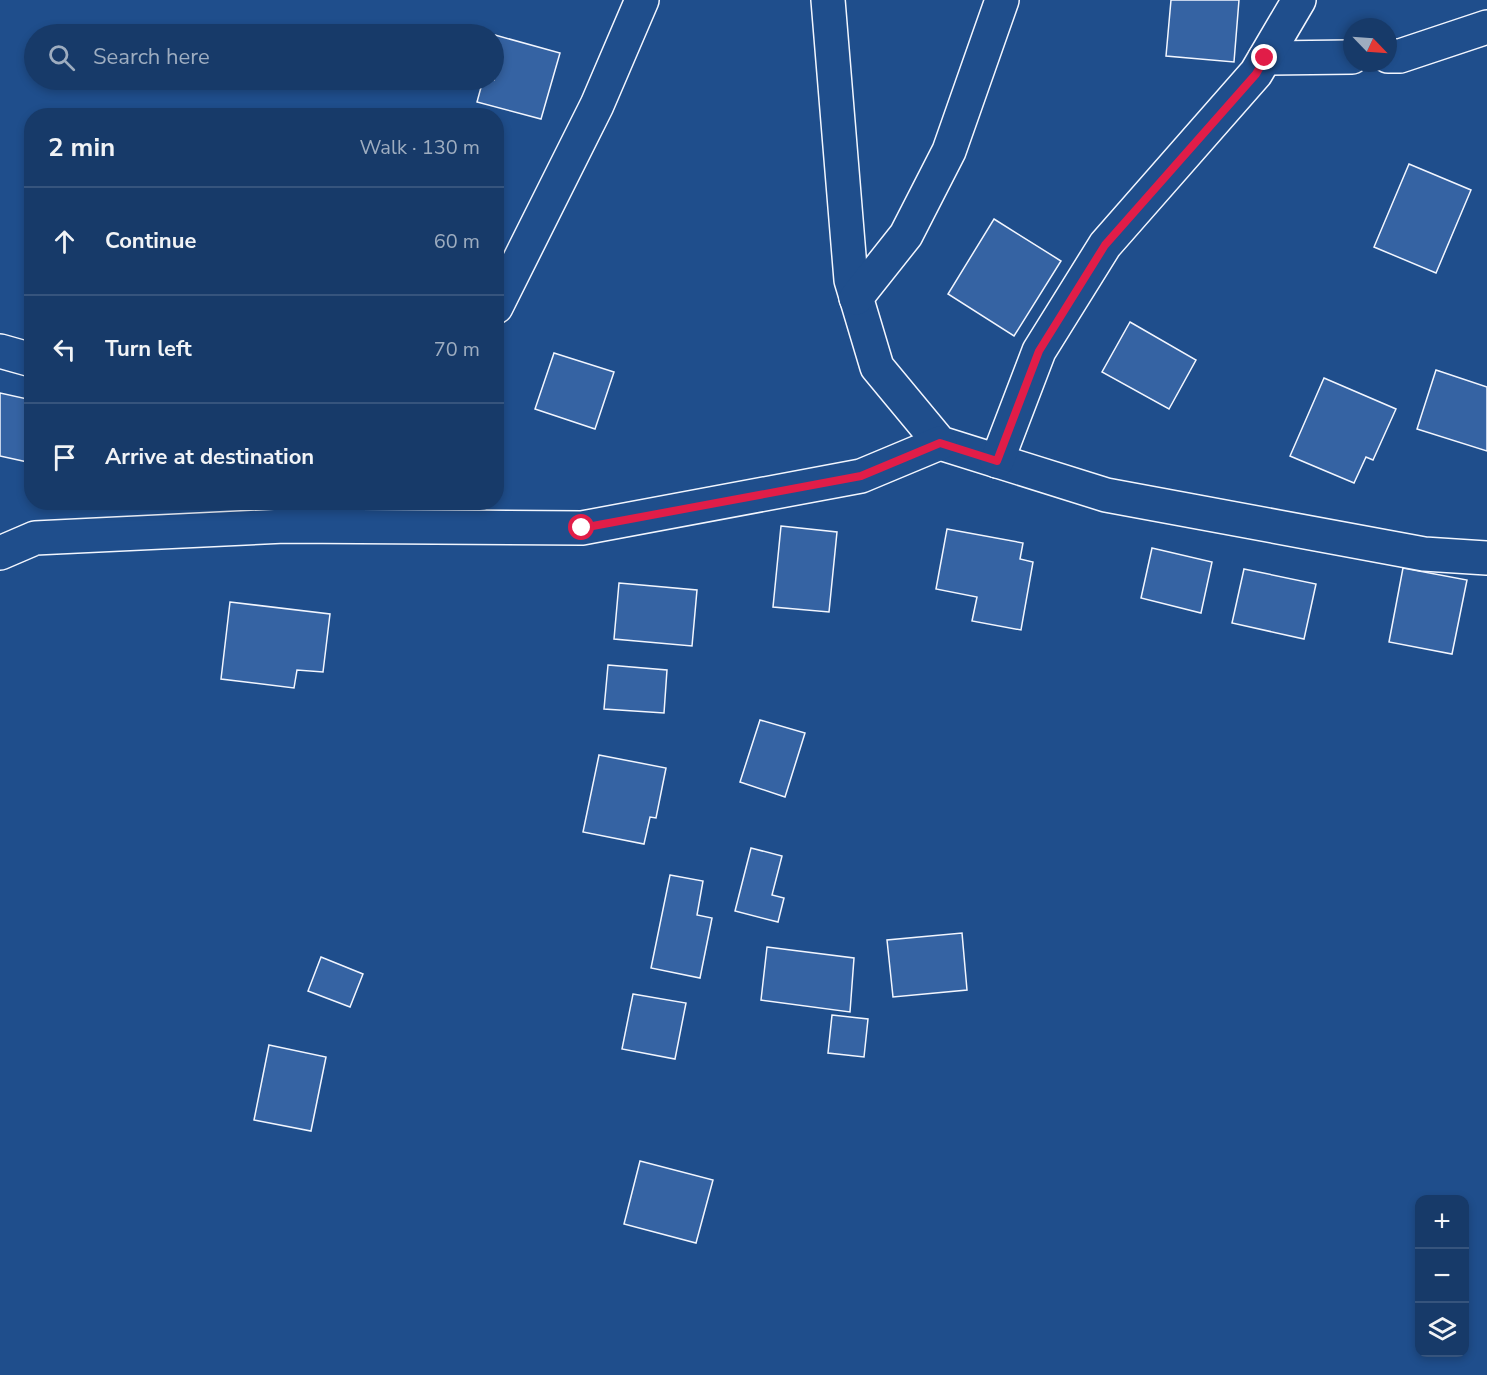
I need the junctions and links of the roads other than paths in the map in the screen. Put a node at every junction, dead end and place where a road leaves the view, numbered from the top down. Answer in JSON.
{"nodes":[{"id":1,"x":642,"y":0,"type":"edge"},
{"id":2,"x":828,"y":0,"type":"edge"},
{"id":3,"x":1002,"y":0,"type":"edge"},
{"id":4,"x":1299,"y":0,"type":"edge"},
{"id":5,"x":1487,"y":27,"type":"edge"},
{"id":6,"x":1397,"y":56,"type":"edge"},
{"id":7,"x":1343,"y":57,"type":"edge"},
{"id":8,"x":1265,"y":58,"type":"junction"},
{"id":9,"x":504,"y":291,"type":"edge"},
{"id":10,"x":856,"y":298,"type":"junction"},
{"id":11,"x":0,"y":351,"type":"edge"},
{"id":12,"x":24,"y":358,"type":"edge"},
{"id":13,"x":940,"y":443,"type":"junction"},
{"id":14,"x":997,"y":461,"type":"junction"},
{"id":15,"x":342,"y":510,"type":"edge"},
{"id":16,"x":367,"y":518,"type":"edge"},
{"id":17,"x":0,"y":553,"type":"edge"},
{"id":18,"x":1487,"y":558,"type":"edge"}],
"edges":[{"from":1,"to":9,"type":"street"},
{"from":2,"to":10,"type":"street"},
{"from":3,"to":10,"type":"street"},
{"from":4,"to":8,"type":"street"},
{"from":5,"to":6,"type":"street"},
{"from":7,"to":8,"type":"street"},
{"from":8,"to":14,"type":"street"},
{"from":10,"to":13,"type":"street"},
{"from":11,"to":12,"type":"street"},
{"from":13,"to":14,"type":"street"},
{"from":13,"to":16,"type":"street"},
{"from":14,"to":18,"type":"street"},
{"from":15,"to":16,"type":"street"},
{"from":16,"to":17,"type":"street"}]}
